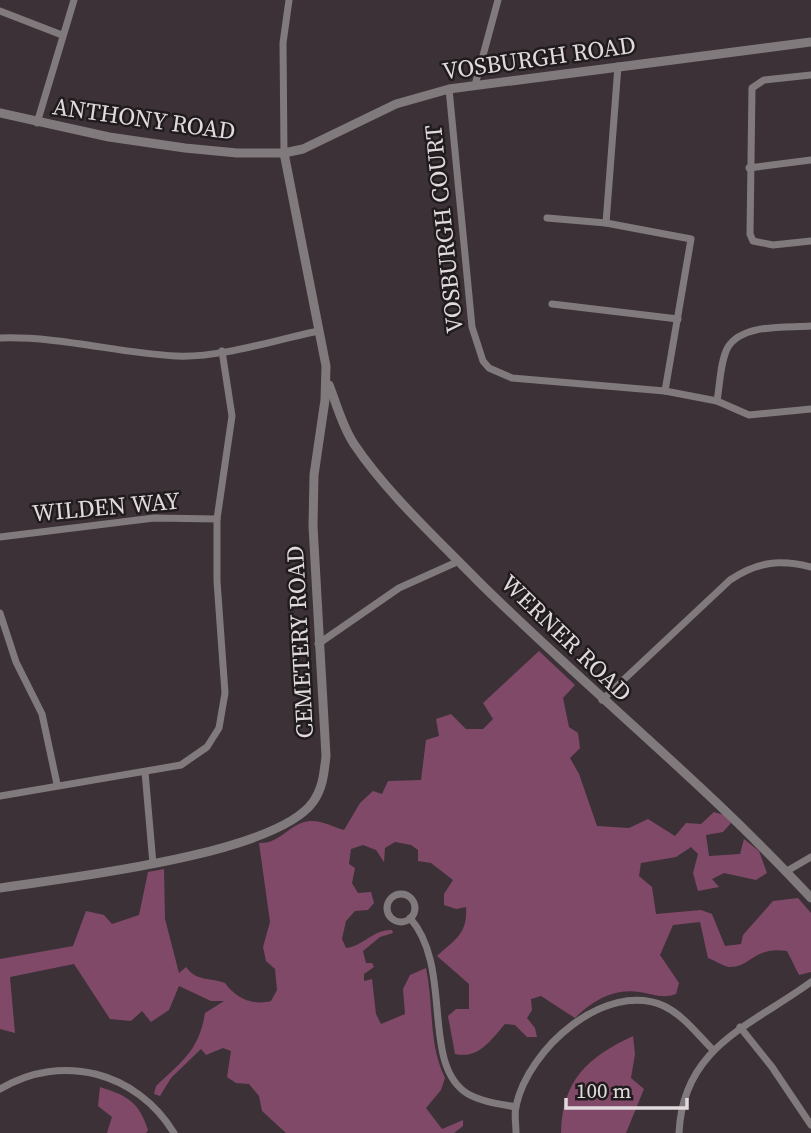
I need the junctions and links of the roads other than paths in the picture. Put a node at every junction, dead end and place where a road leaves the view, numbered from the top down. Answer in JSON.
{"nodes":[{"id":1,"x":74,"y":0,"type":"edge"},
{"id":2,"x":289,"y":0,"type":"edge"},
{"id":3,"x":498,"y":0,"type":"edge"},
{"id":4,"x":0,"y":11,"type":"edge"},
{"id":5,"x":62,"y":36,"type":"junction"},
{"id":6,"x":811,"y":42,"type":"edge"},
{"id":7,"x":618,"y":66,"type":"junction"},
{"id":8,"x":811,"y":75,"type":"edge"},
{"id":9,"x":475,"y":85,"type":"junction"},
{"id":10,"x":449,"y":89,"type":"junction"},
{"id":11,"x":0,"y":113,"type":"edge"},
{"id":12,"x":37,"y":123,"type":"junction"},
{"id":13,"x":284,"y":153,"type":"junction"},
{"id":14,"x":811,"y":160,"type":"edge"},
{"id":15,"x":749,"y":168,"type":"junction"},
{"id":16,"x":547,"y":218,"type":"dead end"},
{"id":17,"x":606,"y":223,"type":"junction"},
{"id":18,"x":811,"y":241,"type":"edge"},
{"id":19,"x":552,"y":304,"type":"dead end"},
{"id":20,"x":678,"y":319,"type":"junction"},
{"id":21,"x":811,"y":326,"type":"edge"},
{"id":22,"x":319,"y":331,"type":"junction"},
{"id":23,"x":0,"y":338,"type":"edge"},
{"id":24,"x":222,"y":351,"type":"junction"},
{"id":25,"x":327,"y":381,"type":"junction"},
{"id":26,"x":665,"y":391,"type":"junction"},
{"id":27,"x":717,"y":401,"type":"junction"},
{"id":28,"x":811,"y":410,"type":"edge"},
{"id":29,"x":217,"y":519,"type":"junction"},
{"id":30,"x":0,"y":537,"type":"edge"},
{"id":31,"x":459,"y":561,"type":"junction"},
{"id":32,"x":811,"y":567,"type":"edge"},
{"id":33,"x":0,"y":613,"type":"edge"},
{"id":34,"x":1,"y":630,"type":"edge"},
{"id":35,"x":318,"y":644,"type":"junction"},
{"id":36,"x":602,"y":700,"type":"junction"},
{"id":37,"x":145,"y":772,"type":"junction"},
{"id":38,"x":57,"y":784,"type":"junction"},
{"id":39,"x":0,"y":796,"type":"edge"},
{"id":40,"x":811,"y":857,"type":"edge"},
{"id":41,"x":153,"y":864,"type":"junction"},
{"id":42,"x":787,"y":872,"type":"junction"},
{"id":43,"x":0,"y":888,"type":"edge"},
{"id":44,"x":811,"y":898,"type":"edge"},
{"id":45,"x":410,"y":918,"type":"dead end"},
{"id":46,"x":811,"y":982,"type":"edge"},
{"id":47,"x":740,"y":1027,"type":"junction"},
{"id":48,"x":712,"y":1049,"type":"junction"},
{"id":49,"x":0,"y":1089,"type":"edge"},
{"id":50,"x":516,"y":1107,"type":"junction"},
{"id":51,"x":811,"y":1125,"type":"edge"},
{"id":52,"x":174,"y":1133,"type":"edge"},
{"id":53,"x":516,"y":1133,"type":"edge"},
{"id":54,"x":679,"y":1133,"type":"edge"}],
"edges":[{"from":1,"to":5,"type":"street"},
{"from":2,"to":13,"type":"street"},
{"from":3,"to":9,"type":"street"},
{"from":4,"to":5,"type":"street"},
{"from":5,"to":12,"type":"street"},
{"from":6,"to":7,"type":"street","name":"VOSBURGH ROAD"},
{"from":7,"to":9,"type":"street","name":"VOSBURGH ROAD"},
{"from":7,"to":17,"type":"street"},
{"from":8,"to":15,"type":"street"},
{"from":9,"to":10,"type":"street","name":"VOSBURGH ROAD"},
{"from":10,"to":13,"type":"street","name":"VOSBURGH ROAD"},
{"from":10,"to":26,"type":"street","name":"VOSBURGH COURT"},
{"from":11,"to":12,"type":"street","name":"ANTHONY ROAD"},
{"from":12,"to":13,"type":"street","name":"ANTHONY ROAD"},
{"from":13,"to":22,"type":"street","name":"CEMETERY ROAD"},
{"from":14,"to":15,"type":"street"},
{"from":15,"to":18,"type":"street"},
{"from":16,"to":17,"type":"street"},
{"from":17,"to":20,"type":"street"},
{"from":19,"to":20,"type":"street"},
{"from":20,"to":26,"type":"street"},
{"from":21,"to":27,"type":"street"},
{"from":22,"to":24,"type":"street"},
{"from":22,"to":25,"type":"street","name":"CEMETERY ROAD"},
{"from":23,"to":24,"type":"street"},
{"from":24,"to":29,"type":"street"},
{"from":25,"to":31,"type":"street","name":"WERNER ROAD"},
{"from":25,"to":35,"type":"street","name":"CEMETERY ROAD"},
{"from":26,"to":27,"type":"street","name":"VOSBURGH COURT"},
{"from":27,"to":28,"type":"street","name":"VOSBURGH COURT"},
{"from":29,"to":30,"type":"street","name":"WILDEN WAY"},
{"from":29,"to":37,"type":"street"},
{"from":31,"to":35,"type":"street"},
{"from":31,"to":36,"type":"street","name":"WERNER ROAD"},
{"from":32,"to":36,"type":"street"},
{"from":33,"to":34,"type":"street"},
{"from":34,"to":38,"type":"street"},
{"from":35,"to":41,"type":"street","name":"CEMETERY ROAD"},
{"from":36,"to":42,"type":"street","name":"WERNER ROAD"},
{"from":37,"to":38,"type":"street"},
{"from":37,"to":41,"type":"street"},
{"from":38,"to":39,"type":"street"},
{"from":40,"to":42,"type":"street"},
{"from":41,"to":43,"type":"street","name":"CEMETERY ROAD"},
{"from":42,"to":44,"type":"street","name":"WERNER ROAD"},
{"from":45,"to":50,"type":"street"},
{"from":46,"to":47,"type":"street"},
{"from":47,"to":48,"type":"street"},
{"from":47,"to":51,"type":"street"},
{"from":48,"to":50,"type":"street"},
{"from":48,"to":54,"type":"street"},
{"from":49,"to":52,"type":"street"},
{"from":50,"to":53,"type":"street"}]}
